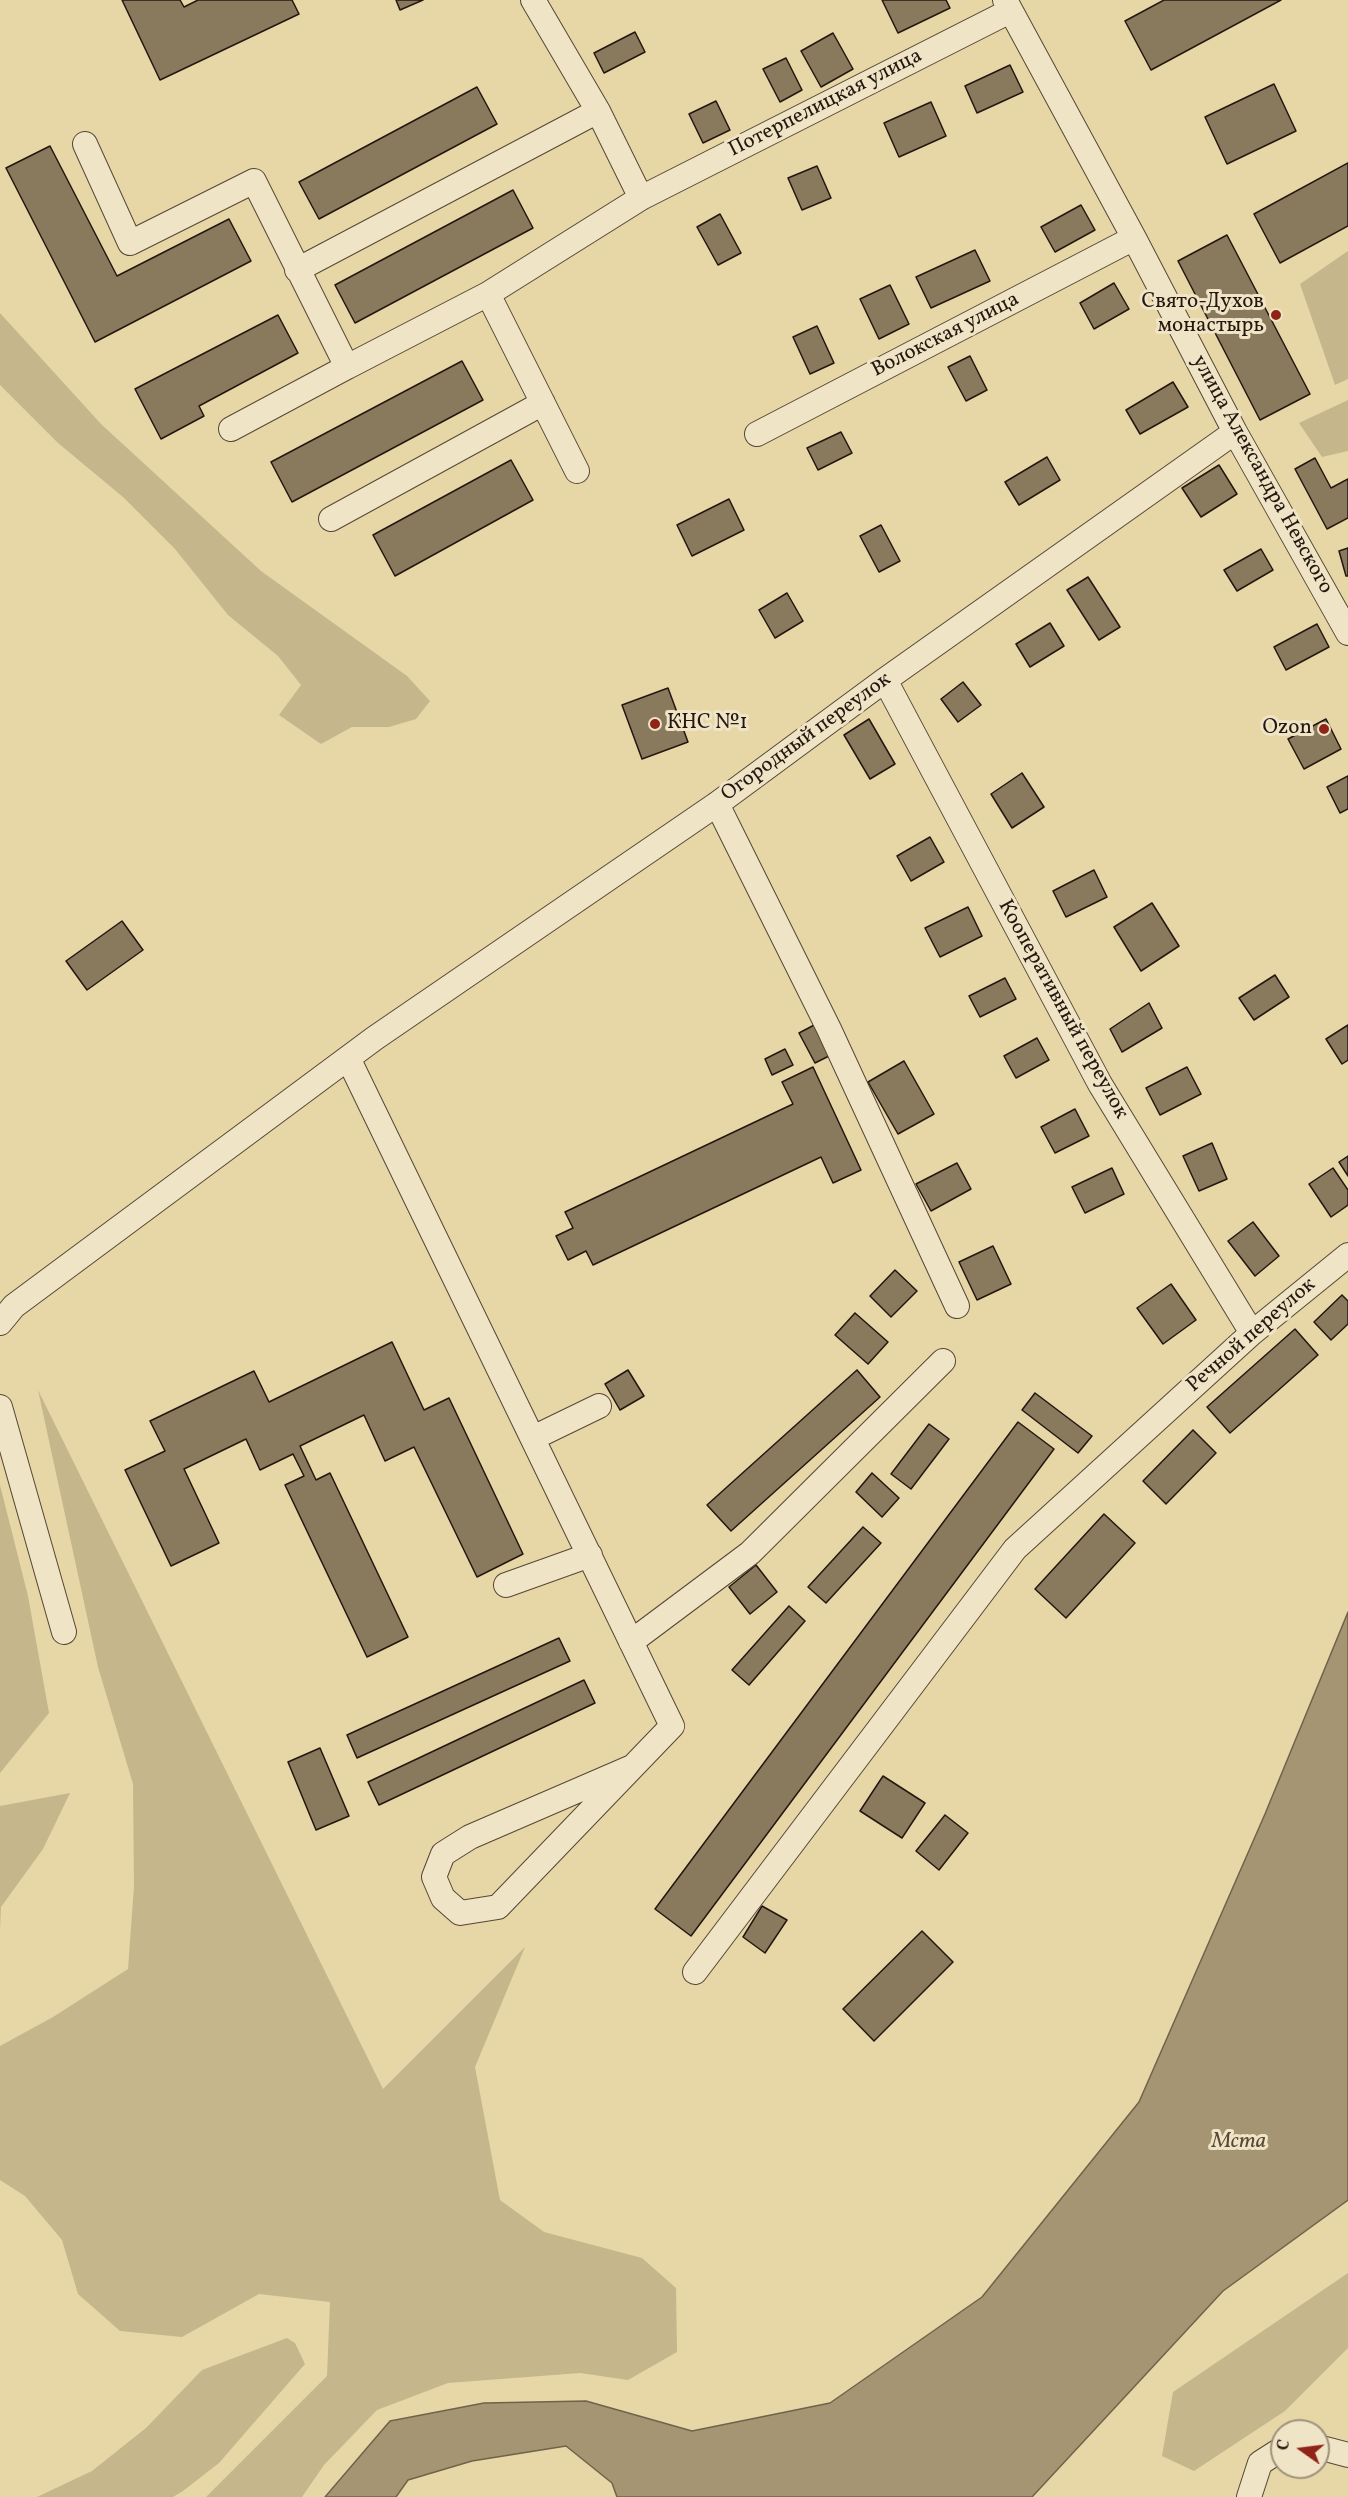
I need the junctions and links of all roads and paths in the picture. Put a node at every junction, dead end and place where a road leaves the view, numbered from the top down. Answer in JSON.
{"nodes":[{"id":1,"x":533,"y":0,"type":"edge"},
{"id":2,"x":1007,"y":5,"type":"edge"},
{"id":3,"x":598,"y":111,"type":"junction"},
{"id":4,"x":85,"y":144,"type":"dead end"},
{"id":5,"x":641,"y":198,"type":"junction"},
{"id":6,"x":1134,"y":238,"type":"junction"},
{"id":7,"x":297,"y":270,"type":"junction"},
{"id":8,"x":488,"y":294,"type":"junction"},
{"id":9,"x":347,"y":367,"type":"junction"},
{"id":10,"x":543,"y":403,"type":"junction"},
{"id":11,"x":231,"y":429,"type":"dead end"},
{"id":12,"x":1235,"y":432,"type":"junction"},
{"id":13,"x":757,"y":434,"type":"dead end"},
{"id":14,"x":577,"y":471,"type":"dead end"},
{"id":15,"x":331,"y":519,"type":"dead end"},
{"id":16,"x":1348,"y":633,"type":"edge"},
{"id":17,"x":885,"y":680,"type":"junction"},
{"id":18,"x":717,"y":804,"type":"junction"},
{"id":19,"x":348,"y":1058,"type":"junction"},
{"id":20,"x":1348,"y":1255,"type":"edge"},
{"id":21,"x":957,"y":1306,"type":"dead end"},
{"id":22,"x":0,"y":1323,"type":"edge"},
{"id":23,"x":1252,"y":1333,"type":"junction"},
{"id":24,"x":944,"y":1361,"type":"dead end"},
{"id":25,"x":599,"y":1406,"type":"dead end"},
{"id":26,"x":0,"y":1407,"type":"edge"},
{"id":27,"x":533,"y":1438,"type":"junction"},
{"id":28,"x":590,"y":1555,"type":"junction"},
{"id":29,"x":506,"y":1586,"type":"dead end"},
{"id":30,"x":64,"y":1632,"type":"dead end"},
{"id":31,"x":632,"y":1642,"type":"junction"},
{"id":32,"x":632,"y":1767,"type":"junction"},
{"id":33,"x":695,"y":1972,"type":"dead end"},
{"id":34,"x":1330,"y":2451,"type":"edge"},
{"id":35,"x":1348,"y":2455,"type":"edge"},
{"id":36,"x":1270,"y":2457,"type":"edge"},
{"id":37,"x":1249,"y":2497,"type":"edge"}],
"edges":[{"from":1,"to":3,"type":"street"},
{"from":2,"to":5,"type":"street","name":"Потерпелицкая улица"},
{"from":2,"to":6,"type":"street","name":"улица Александра Невского"},
{"from":3,"to":5,"type":"street"},
{"from":3,"to":7,"type":"street"},
{"from":4,"to":7,"type":"street"},
{"from":5,"to":8,"type":"street","name":"Потерпелицкая улица"},
{"from":6,"to":12,"type":"street","name":"улица Александра Невского"},
{"from":6,"to":13,"type":"street","name":"Волокская улица"},
{"from":7,"to":9,"type":"street"},
{"from":8,"to":9,"type":"street","name":"Потерпелицкая улица"},
{"from":8,"to":10,"type":"street"},
{"from":9,"to":11,"type":"street","name":"Потерпелицкая улица"},
{"from":10,"to":14,"type":"street"},
{"from":10,"to":15,"type":"street"},
{"from":12,"to":16,"type":"street","name":"улица Александра Невского"},
{"from":12,"to":17,"type":"street","name":"Огородный переулок"},
{"from":17,"to":18,"type":"street","name":"Огородный переулок"},
{"from":17,"to":23,"type":"street","name":"Кооперативный переулок"},
{"from":18,"to":19,"type":"street","name":"Огородный переулок"},
{"from":18,"to":21,"type":"street"},
{"from":19,"to":22,"type":"street","name":"Огородный переулок"},
{"from":19,"to":27,"type":"street"},
{"from":20,"to":23,"type":"street","name":"Речной переулок"},
{"from":23,"to":33,"type":"street","name":"Речной переулок"},
{"from":24,"to":31,"type":"street"},
{"from":25,"to":27,"type":"street"},
{"from":26,"to":30,"type":"street"},
{"from":27,"to":28,"type":"street"},
{"from":28,"to":29,"type":"street"},
{"from":28,"to":31,"type":"street"},
{"from":31,"to":32,"type":"street"},
{"from":32,"to":32,"type":"street"},
{"from":34,"to":35,"type":"street"},
{"from":36,"to":37,"type":"street"}]}
